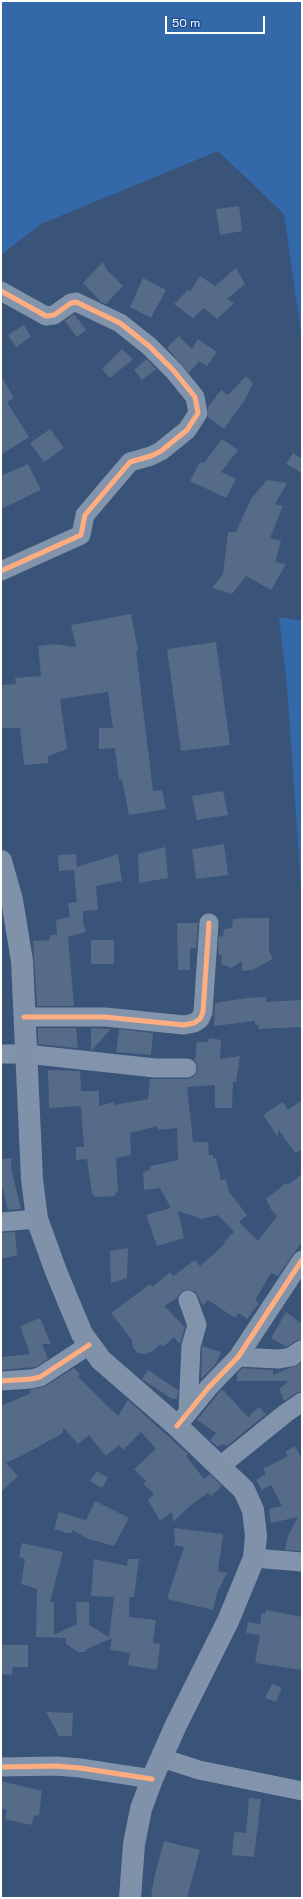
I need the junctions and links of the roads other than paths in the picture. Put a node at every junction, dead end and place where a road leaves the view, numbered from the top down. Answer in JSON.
{"nodes":[{"id":1,"x":1,"y":291,"type":"edge"},
{"id":2,"x":1,"y":571,"type":"edge"},
{"id":3,"x":1,"y":860,"type":"edge"},
{"id":4,"x":209,"y":923,"type":"dead end"},
{"id":5,"x":24,"y":1017,"type":"junction"},
{"id":6,"x":1,"y":1054,"type":"edge"},
{"id":7,"x":26,"y":1054,"type":"junction"},
{"id":8,"x":187,"y":1068,"type":"dead end"},
{"id":9,"x":37,"y":1219,"type":"junction"},
{"id":10,"x":1,"y":1222,"type":"edge"},
{"id":11,"x":302,"y":1260,"type":"edge"},
{"id":12,"x":188,"y":1300,"type":"dead end"},
{"id":13,"x":88,"y":1345,"type":"junction"},
{"id":14,"x":301,"y":1350,"type":"edge"},
{"id":15,"x":238,"y":1357,"type":"junction"},
{"id":16,"x":1,"y":1381,"type":"edge"},
{"id":17,"x":302,"y":1402,"type":"edge"},
{"id":18,"x":183,"y":1419,"type":"junction"},
{"id":19,"x":219,"y":1467,"type":"junction"},
{"id":20,"x":254,"y":1558,"type":"junction"},
{"id":21,"x":302,"y":1562,"type":"edge"},
{"id":22,"x":162,"y":1758,"type":"junction"},
{"id":23,"x":1,"y":1767,"type":"edge"},
{"id":24,"x":152,"y":1779,"type":"junction"},
{"id":25,"x":302,"y":1791,"type":"edge"},
{"id":26,"x":130,"y":1898,"type":"edge"}],
"edges":[{"from":1,"to":2,"type":"street"},
{"from":3,"to":5,"type":"main road"},
{"from":4,"to":5,"type":"street"},
{"from":5,"to":7,"type":"main road"},
{"from":6,"to":7,"type":"street"},
{"from":7,"to":8,"type":"street"},
{"from":7,"to":9,"type":"main road"},
{"from":9,"to":10,"type":"street"},
{"from":9,"to":13,"type":"main road"},
{"from":11,"to":15,"type":"street"},
{"from":12,"to":18,"type":"street"},
{"from":13,"to":16,"type":"street"},
{"from":13,"to":18,"type":"main road"},
{"from":14,"to":15,"type":"street"},
{"from":15,"to":18,"type":"street"},
{"from":17,"to":19,"type":"street"},
{"from":18,"to":19,"type":"main road"},
{"from":19,"to":20,"type":"main road"},
{"from":20,"to":21,"type":"street"},
{"from":20,"to":22,"type":"main road"},
{"from":22,"to":24,"type":"main road"},
{"from":22,"to":25,"type":"street"},
{"from":23,"to":24,"type":"street"},
{"from":24,"to":26,"type":"main road"}]}
